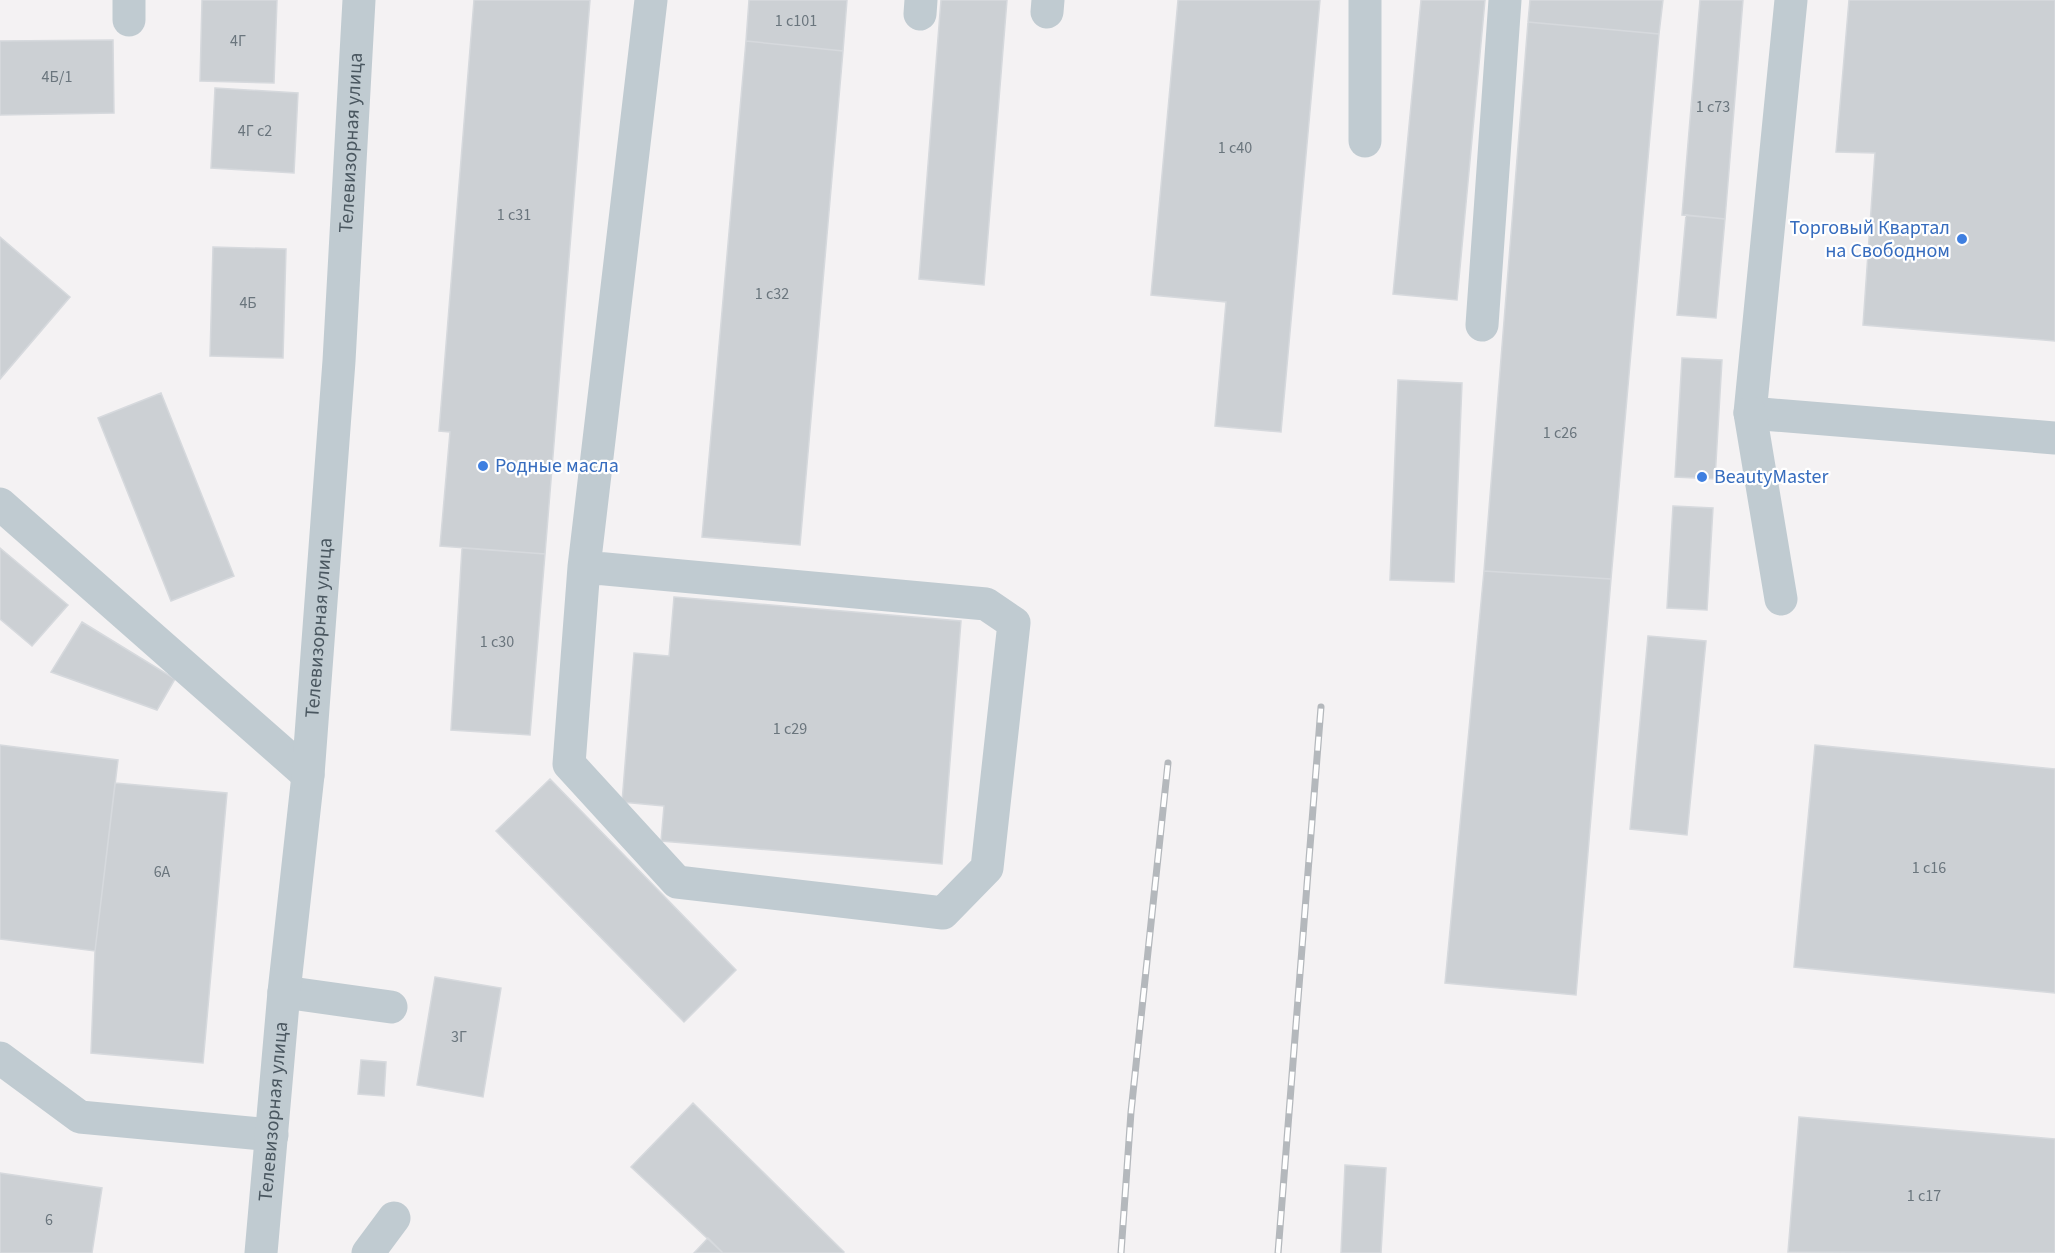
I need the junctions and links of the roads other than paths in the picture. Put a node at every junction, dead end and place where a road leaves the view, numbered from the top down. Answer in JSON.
{"nodes":[{"id":1,"x":359,"y":0,"type":"edge"},
{"id":2,"x":651,"y":0,"type":"edge"},
{"id":3,"x":1365,"y":0,"type":"edge"},
{"id":4,"x":1505,"y":0,"type":"edge"},
{"id":5,"x":1791,"y":0,"type":"edge"},
{"id":6,"x":1365,"y":141,"type":"dead end"},
{"id":7,"x":1482,"y":325,"type":"dead end"},
{"id":8,"x":1750,"y":413,"type":"junction"},
{"id":9,"x":2055,"y":438,"type":"edge"},
{"id":10,"x":0,"y":504,"type":"edge"},
{"id":11,"x":584,"y":567,"type":"junction"},
{"id":12,"x":1781,"y":599,"type":"dead end"},
{"id":13,"x":308,"y":775,"type":"junction"},
{"id":14,"x":284,"y":992,"type":"junction"},
{"id":15,"x":391,"y":1007,"type":"dead end"},
{"id":16,"x":0,"y":1058,"type":"edge"},
{"id":17,"x":272,"y":1135,"type":"junction"},
{"id":18,"x":394,"y":1218,"type":"dead end"},
{"id":19,"x":261,"y":1253,"type":"edge"},
{"id":20,"x":368,"y":1253,"type":"edge"}],
"edges":[{"from":1,"to":13,"type":"street","name":"Телевизорная улица"},
{"from":2,"to":11,"type":"street"},
{"from":3,"to":6,"type":"street"},
{"from":4,"to":7,"type":"street"},
{"from":5,"to":8,"type":"street"},
{"from":8,"to":9,"type":"street"},
{"from":8,"to":12,"type":"street"},
{"from":10,"to":13,"type":"street"},
{"from":11,"to":11,"type":"street"},
{"from":13,"to":14,"type":"street","name":"Телевизорная улица"},
{"from":14,"to":15,"type":"street"},
{"from":14,"to":17,"type":"street","name":"Телевизорная улица"},
{"from":16,"to":17,"type":"street"},
{"from":17,"to":19,"type":"street","name":"Телевизорная улица"},
{"from":18,"to":20,"type":"street"}]}
